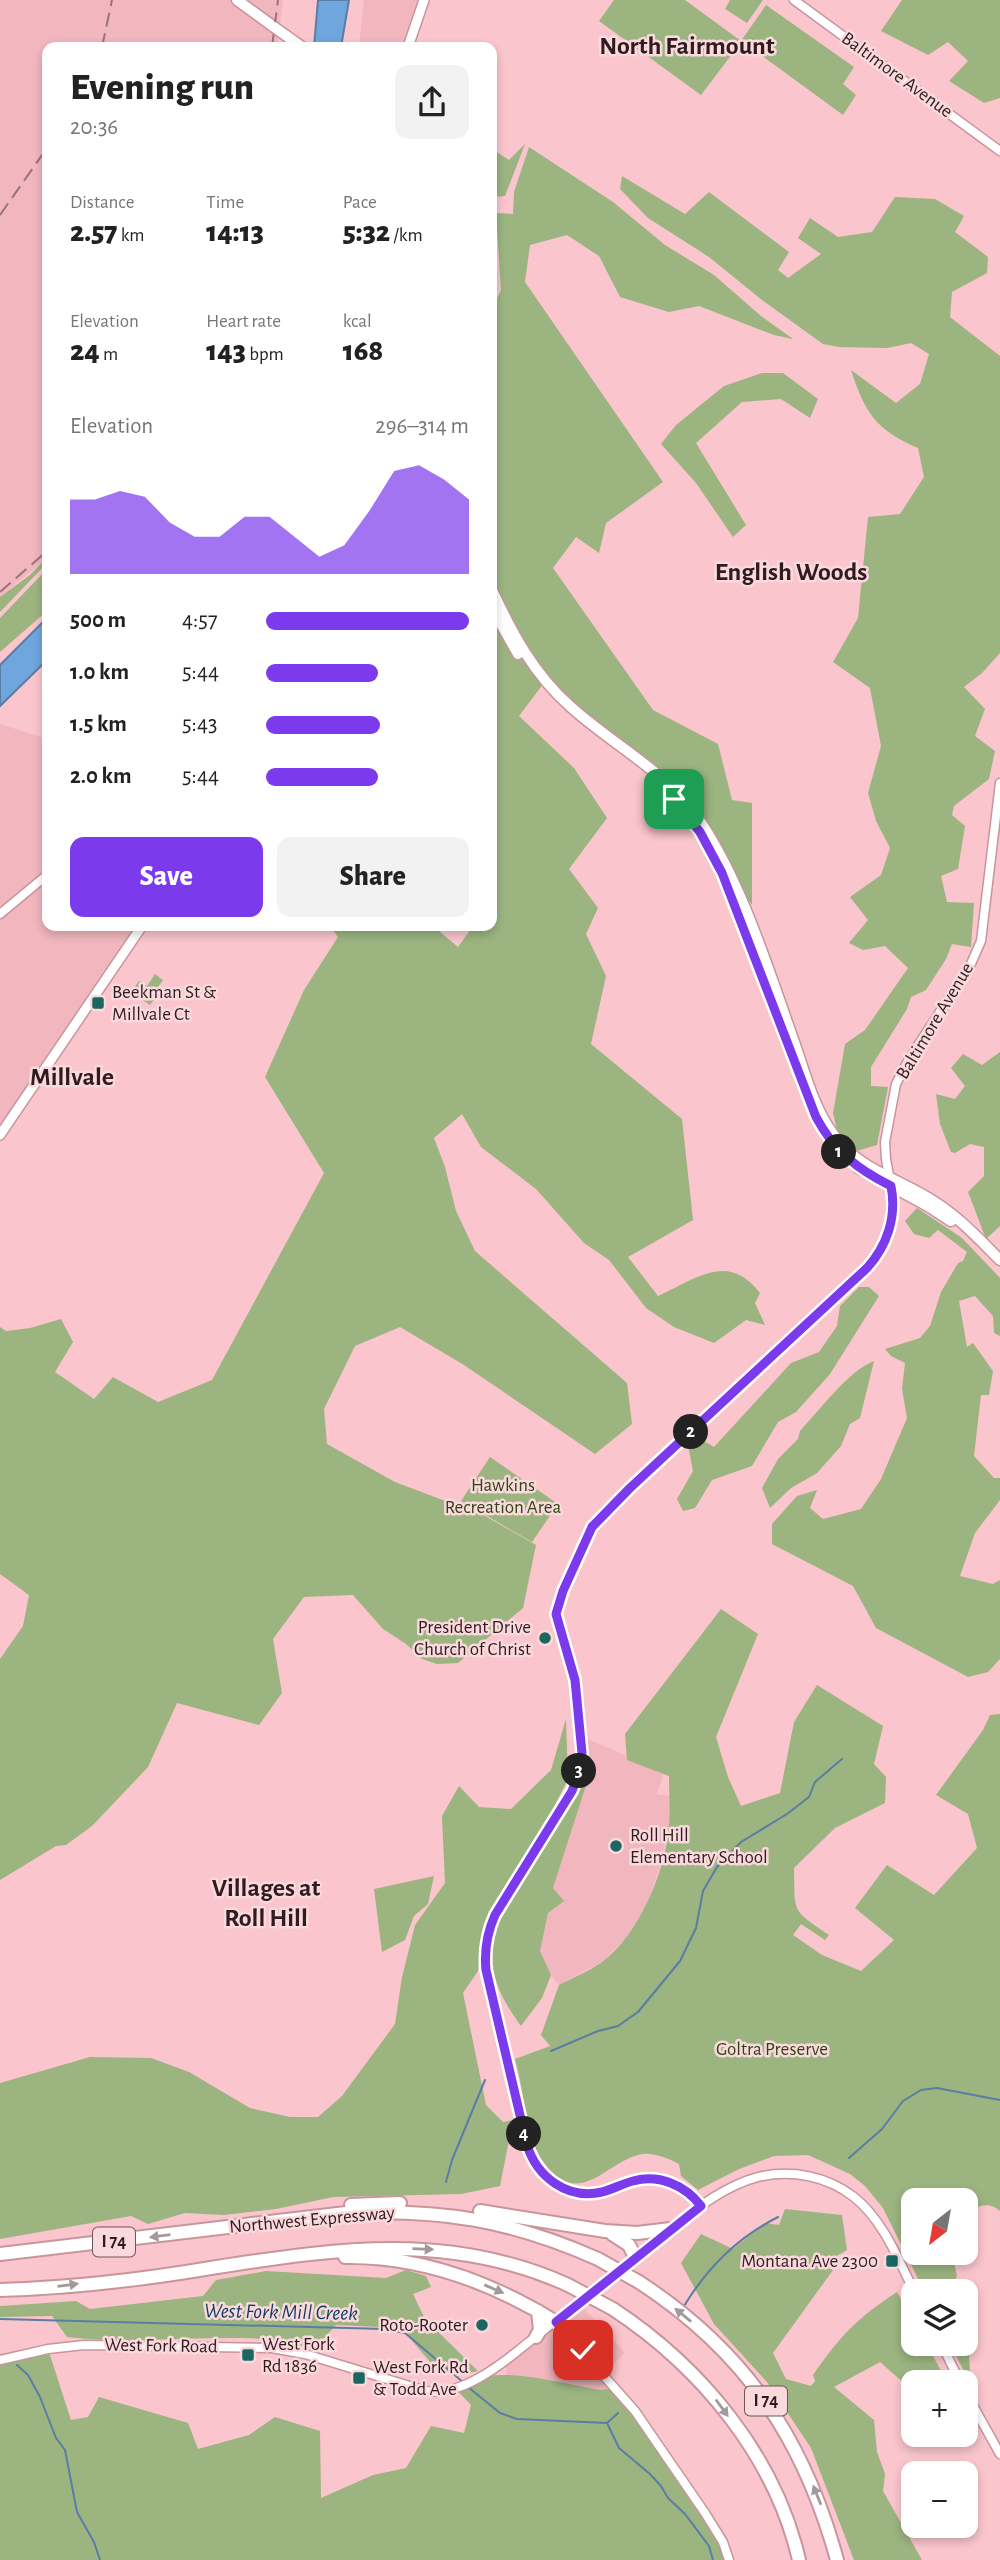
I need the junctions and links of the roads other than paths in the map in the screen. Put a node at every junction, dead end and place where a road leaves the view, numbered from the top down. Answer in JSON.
{"nodes":[{"id":1,"x":237,"y":0,"type":"edge"},
{"id":2,"x":424,"y":0,"type":"edge"},
{"id":3,"x":794,"y":0,"type":"edge"},
{"id":4,"x":295,"y":42,"type":"edge"},
{"id":5,"x":410,"y":42,"type":"edge"},
{"id":6,"x":1000,"y":151,"type":"edge"},
{"id":7,"x":497,"y":600,"type":"edge"},
{"id":8,"x":497,"y":614,"type":"edge"},
{"id":9,"x":1000,"y":783,"type":"edge"},
{"id":10,"x":42,"y":879,"type":"edge"},
{"id":11,"x":0,"y":914,"type":"edge"},
{"id":12,"x":139,"y":931,"type":"edge"},
{"id":13,"x":0,"y":1135,"type":"edge"},
{"id":14,"x":890,"y":1182,"type":"junction"},
{"id":15,"x":909,"y":1195,"type":"junction"},
{"id":16,"x":893,"y":1206,"type":"junction"},
{"id":17,"x":1000,"y":1261,"type":"edge"},
{"id":18,"x":1000,"y":1268,"type":"edge"},
{"id":19,"x":701,"y":2206,"type":"junction"},
{"id":20,"x":228,"y":2228,"type":"junction"},
{"id":21,"x":671,"y":2229,"type":"junction"},
{"id":22,"x":605,"y":2231,"type":"junction"},
{"id":23,"x":0,"y":2254,"type":"edge"},
{"id":24,"x":635,"y":2257,"type":"junction"},
{"id":25,"x":257,"y":2260,"type":"junction"},
{"id":26,"x":908,"y":2279,"type":"edge"},
{"id":27,"x":0,"y":2290,"type":"edge"},
{"id":28,"x":538,"y":2311,"type":"junction"},
{"id":29,"x":556,"y":2322,"type":"junction"},
{"id":30,"x":536,"y":2337,"type":"junction"},
{"id":31,"x":0,"y":2360,"type":"edge"},
{"id":32,"x":978,"y":2415,"type":"edge"},
{"id":33,"x":1000,"y":2454,"type":"edge"},
{"id":34,"x":729,"y":2560,"type":"edge"},
{"id":35,"x":799,"y":2560,"type":"edge"},
{"id":36,"x":837,"y":2560,"type":"edge"}],
"edges":[{"from":1,"to":4,"type":"main road","bridge":true},
{"from":2,"to":5,"type":"main road"},
{"from":3,"to":6,"type":"street","name":"Baltimore Avenue"},
{"from":7,"to":14,"type":"main road"},
{"from":8,"to":14,"type":"main road"},
{"from":9,"to":14,"type":"street","name":"Baltimore Avenue"},
{"from":10,"to":11,"type":"street"},
{"from":12,"to":13,"type":"main road"},
{"from":14,"to":15,"type":"main road"},
{"from":14,"to":16,"type":"street","name":"Baltimore Avenue"},
{"from":14,"to":17,"type":"main road"},
{"from":15,"to":16,"type":"street"},
{"from":15,"to":18,"type":"main road"},
{"from":16,"to":19,"type":"street","name":"Baltimore Avenue"},
{"from":19,"to":21,"type":"street","name":"West Fork Road"},
{"from":19,"to":26,"type":"street","name":"West Fork Road"},
{"from":20,"to":22,"type":"highway"},
{"from":20,"to":23,"type":"highway","name":"Northwest Expressway","number":"I 74","one_way":true},
{"from":36,"to":20,"type":"highway","name":"Northwest Expressway","number":"I 74","one_way":true,"bridge":true},
{"from":21,"to":22,"type":"highway"},
{"from":21,"to":24,"type":"street","name":"West Fork Road"},
{"from":22,"to":24,"type":"highway"},
{"from":24,"to":29,"type":"street","name":"West Fork Road"},
{"from":27,"to":25,"type":"highway","name":"Northwest Expressway","number":"I 74","one_way":true},
{"from":25,"to":28,"type":"highway","one_way":true},
{"from":25,"to":35,"type":"highway","name":"Northwest Expressway","number":"I 74","one_way":true,"bridge":true},
{"from":28,"to":29,"type":"highway"},
{"from":28,"to":30,"type":"highway"},
{"from":29,"to":30,"type":"street","name":"West Fork Road"},
{"from":29,"to":34,"type":"street"},
{"from":30,"to":31,"type":"street","name":"West Fork Road"},
{"from":32,"to":33,"type":"street"}]}
